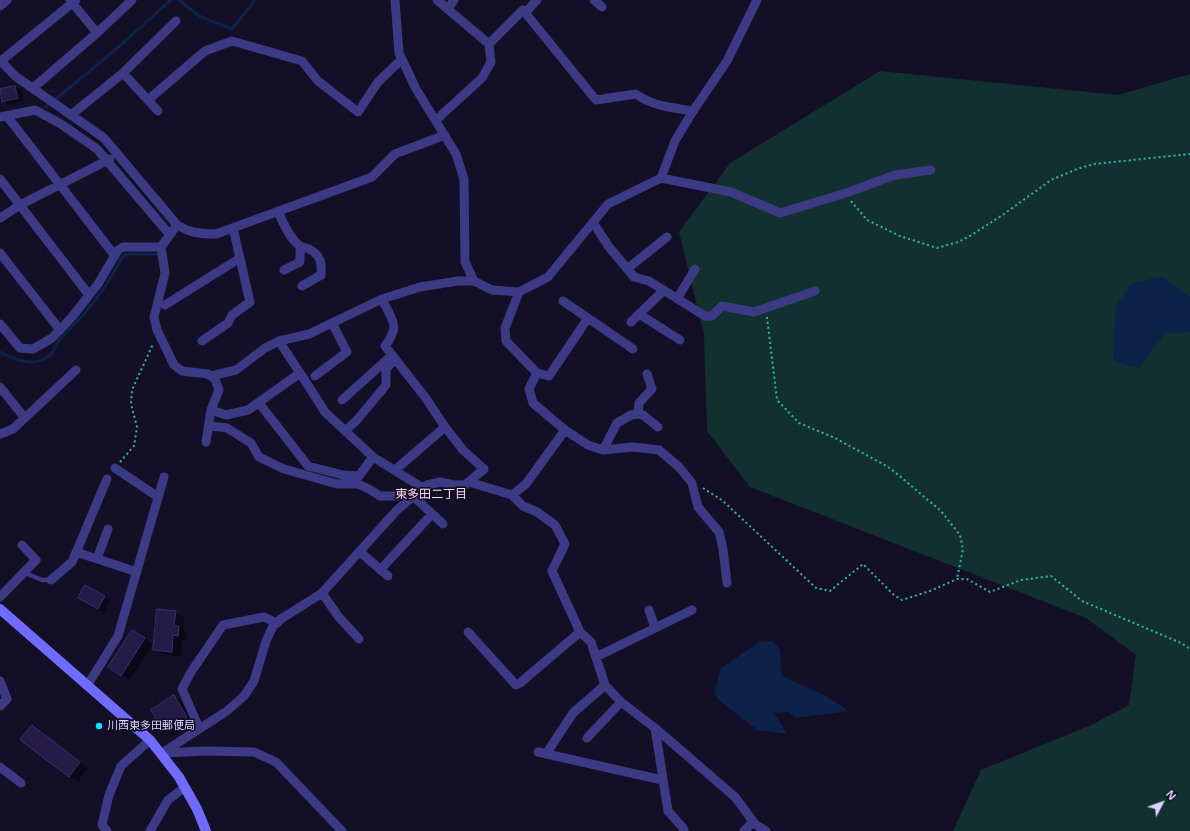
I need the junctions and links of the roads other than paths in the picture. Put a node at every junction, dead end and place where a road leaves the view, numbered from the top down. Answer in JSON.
{"nodes":[{"id":1,"x":7,"y":0,"type":"edge"},
{"id":2,"x":132,"y":0,"type":"edge"},
{"id":3,"x":395,"y":0,"type":"edge"},
{"id":4,"x":437,"y":0,"type":"edge"},
{"id":5,"x":454,"y":0,"type":"edge"},
{"id":6,"x":537,"y":0,"type":"edge"},
{"id":7,"x":594,"y":0,"type":"edge"},
{"id":8,"x":757,"y":0,"type":"edge"},
{"id":9,"x":73,"y":1,"type":"edge"},
{"id":10,"x":0,"y":6,"type":"edge"},
{"id":11,"x":602,"y":7,"type":"dead end"},
{"id":12,"x":448,"y":9,"type":"junction"},
{"id":13,"x":526,"y":12,"type":"junction"},
{"id":14,"x":176,"y":21,"type":"dead end"},
{"id":15,"x":97,"y":33,"type":"junction"},
{"id":16,"x":489,"y":44,"type":"junction"},
{"id":17,"x":402,"y":59,"type":"junction"},
{"id":18,"x":0,"y":60,"type":"edge"},
{"id":19,"x":123,"y":73,"type":"junction"},
{"id":20,"x":33,"y":88,"type":"junction"},
{"id":21,"x":148,"y":100,"type":"junction"},
{"id":22,"x":158,"y":110,"type":"dead end"},
{"id":23,"x":693,"y":111,"type":"junction"},
{"id":24,"x":71,"y":115,"type":"junction"},
{"id":25,"x":3,"y":116,"type":"edge"},
{"id":26,"x":436,"y":120,"type":"junction"},
{"id":27,"x":445,"y":135,"type":"junction"},
{"id":28,"x":118,"y":154,"type":"junction"},
{"id":29,"x":106,"y":161,"type":"junction"},
{"id":30,"x":931,"y":170,"type":"dead end"},
{"id":31,"x":661,"y":178,"type":"junction"},
{"id":32,"x":0,"y":179,"type":"edge"},
{"id":33,"x":60,"y":184,"type":"junction"},
{"id":34,"x":20,"y":205,"type":"junction"},
{"id":35,"x":278,"y":211,"type":"junction"},
{"id":36,"x":0,"y":218,"type":"edge"},
{"id":37,"x":594,"y":224,"type":"junction"},
{"id":38,"x":177,"y":225,"type":"junction"},
{"id":39,"x":233,"y":228,"type":"junction"},
{"id":40,"x":170,"y":235,"type":"junction"},
{"id":41,"x":667,"y":237,"type":"dead end"},
{"id":42,"x":300,"y":246,"type":"junction"},
{"id":43,"x":161,"y":247,"type":"junction"},
{"id":44,"x":0,"y":253,"type":"edge"},
{"id":45,"x":115,"y":256,"type":"junction"},
{"id":46,"x":240,"y":258,"type":"junction"},
{"id":47,"x":627,"y":269,"type":"junction"},
{"id":48,"x":695,"y":269,"type":"dead end"},
{"id":49,"x":284,"y":270,"type":"dead end"},
{"id":50,"x":474,"y":281,"type":"junction"},
{"id":51,"x":302,"y":286,"type":"dead end"},
{"id":52,"x":664,"y":290,"type":"junction"},
{"id":53,"x":815,"y":291,"type":"dead end"},
{"id":54,"x":519,"y":292,"type":"junction"},
{"id":55,"x":89,"y":295,"type":"junction"},
{"id":56,"x":382,"y":299,"type":"junction"},
{"id":57,"x":677,"y":299,"type":"junction"},
{"id":58,"x":563,"y":301,"type":"dead end"},
{"id":59,"x":165,"y":305,"type":"dead end"},
{"id":60,"x":639,"y":314,"type":"junction"},
{"id":61,"x":588,"y":318,"type":"junction"},
{"id":62,"x":631,"y":322,"type":"dead end"},
{"id":63,"x":332,"y":323,"type":"junction"},
{"id":64,"x":0,"y":324,"type":"edge"},
{"id":65,"x":60,"y":330,"type":"junction"},
{"id":66,"x":680,"y":340,"type":"dead end"},
{"id":67,"x":279,"y":341,"type":"junction"},
{"id":68,"x":202,"y":342,"type":"dead end"},
{"id":69,"x":633,"y":349,"type":"dead end"},
{"id":70,"x":392,"y":358,"type":"junction"},
{"id":71,"x":76,"y":370,"type":"dead end"},
{"id":72,"x":300,"y":373,"type":"junction"},
{"id":73,"x":537,"y":373,"type":"junction"},
{"id":74,"x":647,"y":374,"type":"dead end"},
{"id":75,"x":211,"y":376,"type":"junction"},
{"id":76,"x":315,"y":376,"type":"dead end"},
{"id":77,"x":0,"y":387,"type":"edge"},
{"id":78,"x":342,"y":400,"type":"dead end"},
{"id":79,"x":259,"y":403,"type":"junction"},
{"id":80,"x":211,"y":410,"type":"junction"},
{"id":81,"x":638,"y":414,"type":"junction"},
{"id":82,"x":25,"y":418,"type":"junction"},
{"id":83,"x":210,"y":426,"type":"junction"},
{"id":84,"x":445,"y":427,"type":"junction"},
{"id":85,"x":658,"y":427,"type":"dead end"},
{"id":86,"x":565,"y":430,"type":"junction"},
{"id":87,"x":345,"y":431,"type":"junction"},
{"id":88,"x":0,"y":434,"type":"edge"},
{"id":89,"x":206,"y":442,"type":"dead end"},
{"id":90,"x":603,"y":450,"type":"junction"},
{"id":91,"x":373,"y":457,"type":"junction"},
{"id":92,"x":115,"y":468,"type":"road end"},
{"id":93,"x":395,"y":470,"type":"junction"},
{"id":94,"x":164,"y":477,"type":"dead end"},
{"id":95,"x":107,"y":479,"type":"dead end"},
{"id":96,"x":469,"y":482,"type":"junction"},
{"id":97,"x":424,"y":488,"type":"junction"},
{"id":98,"x":512,"y":495,"type":"junction"},
{"id":99,"x":413,"y":496,"type":"junction"},
{"id":100,"x":158,"y":497,"type":"junction"},
{"id":101,"x":432,"y":514,"type":"junction"},
{"id":102,"x":443,"y":524,"type":"dead end"},
{"id":103,"x":108,"y":529,"type":"dead end"},
{"id":104,"x":22,"y":545,"type":"dead end"},
{"id":105,"x":76,"y":552,"type":"junction"},
{"id":106,"x":360,"y":552,"type":"junction"},
{"id":107,"x":97,"y":559,"type":"junction"},
{"id":108,"x":380,"y":570,"type":"junction"},
{"id":109,"x":23,"y":572,"type":"junction"},
{"id":110,"x":137,"y":572,"type":"junction"},
{"id":111,"x":388,"y":576,"type":"dead end"},
{"id":112,"x":51,"y":580,"type":"joint"},
{"id":113,"x":727,"y":583,"type":"dead end"},
{"id":114,"x":322,"y":593,"type":"junction"},
{"id":115,"x":0,"y":597,"type":"edge"},
{"id":116,"x":0,"y":609,"type":"edge"},
{"id":117,"x":649,"y":610,"type":"dead end"},
{"id":118,"x":692,"y":610,"type":"dead end"},
{"id":119,"x":277,"y":623,"type":"junction"},
{"id":120,"x":655,"y":628,"type":"junction"},
{"id":121,"x":468,"y":632,"type":"dead end"},
{"id":122,"x":580,"y":632,"type":"junction"},
{"id":123,"x":359,"y":639,"type":"dead end"},
{"id":124,"x":596,"y":657,"type":"junction"},
{"id":125,"x":0,"y":681,"type":"edge"},
{"id":126,"x":605,"y":685,"type":"junction"},
{"id":127,"x":87,"y":686,"type":"junction"},
{"id":128,"x":621,"y":702,"type":"junction"},
{"id":129,"x":0,"y":706,"type":"edge"},
{"id":130,"x":200,"y":728,"type":"junction"},
{"id":131,"x":655,"y":728,"type":"junction"},
{"id":132,"x":587,"y":738,"type":"dead end"},
{"id":133,"x":150,"y":740,"type":"junction"},
{"id":134,"x":162,"y":753,"type":"junction"},
{"id":135,"x":0,"y":766,"type":"edge"},
{"id":136,"x":662,"y":780,"type":"junction"},
{"id":137,"x":21,"y":783,"type":"dead end"},
{"id":138,"x":185,"y":787,"type":"junction"},
{"id":139,"x":753,"y":822,"type":"junction"},
{"id":140,"x":108,"y":831,"type":"edge"},
{"id":141,"x":150,"y":831,"type":"edge"},
{"id":142,"x":206,"y":831,"type":"edge"},
{"id":143,"x":342,"y":831,"type":"edge"},
{"id":144,"x":684,"y":831,"type":"edge"},
{"id":145,"x":744,"y":831,"type":"edge"},
{"id":146,"x":766,"y":831,"type":"edge"}],
"edges":[{"from":1,"to":10,"type":"street"},
{"from":2,"to":15,"type":"street"},
{"from":3,"to":17,"type":"street"},
{"from":4,"to":12,"type":"street"},
{"from":5,"to":12,"type":"street"},
{"from":6,"to":13,"type":"street"},
{"from":7,"to":11,"type":"street"},
{"from":8,"to":23,"type":"street"},
{"from":9,"to":15,"type":"street"},
{"from":9,"to":18,"type":"street"},
{"from":12,"to":16,"type":"street"},
{"from":13,"to":16,"type":"street"},
{"from":13,"to":23,"type":"street"},
{"from":14,"to":19,"type":"street"},
{"from":15,"to":20,"type":"street"},
{"from":16,"to":26,"type":"street"},
{"from":17,"to":21,"type":"street"},
{"from":17,"to":26,"type":"street"},
{"from":18,"to":20,"type":"street"},
{"from":19,"to":21,"type":"street"},
{"from":19,"to":24,"type":"street"},
{"from":20,"to":24,"type":"street"},
{"from":21,"to":22,"type":"street"},
{"from":23,"to":31,"type":"street"},
{"from":24,"to":28,"type":"street"},
{"from":25,"to":29,"type":"street"},
{"from":25,"to":33,"type":"street"},
{"from":26,"to":27,"type":"street"},
{"from":27,"to":35,"type":"street"},
{"from":27,"to":50,"type":"street"},
{"from":28,"to":29,"type":"street"},
{"from":28,"to":38,"type":"street"},
{"from":29,"to":33,"type":"street"},
{"from":29,"to":40,"type":"street"},
{"from":30,"to":31,"type":"street"},
{"from":31,"to":37,"type":"street"},
{"from":32,"to":34,"type":"street"},
{"from":33,"to":34,"type":"street"},
{"from":33,"to":45,"type":"street"},
{"from":34,"to":36,"type":"street"},
{"from":34,"to":55,"type":"street"},
{"from":35,"to":39,"type":"street"},
{"from":35,"to":42,"type":"street"},
{"from":37,"to":47,"type":"street"},
{"from":37,"to":54,"type":"street"},
{"from":38,"to":39,"type":"street"},
{"from":38,"to":40,"type":"street"},
{"from":39,"to":46,"type":"street"},
{"from":40,"to":43,"type":"street"},
{"from":41,"to":47,"type":"street"},
{"from":42,"to":49,"type":"street"},
{"from":42,"to":51,"type":"street"},
{"from":43,"to":45,"type":"street"},
{"from":43,"to":75,"type":"street"},
{"from":44,"to":65,"type":"street"},
{"from":45,"to":55,"type":"street"},
{"from":46,"to":59,"type":"street"},
{"from":46,"to":68,"type":"street"},
{"from":47,"to":52,"type":"street"},
{"from":48,"to":57,"type":"street"},
{"from":50,"to":54,"type":"street"},
{"from":50,"to":56,"type":"street"},
{"from":52,"to":57,"type":"street"},
{"from":52,"to":60,"type":"street"},
{"from":53,"to":57,"type":"street"},
{"from":54,"to":73,"type":"street"},
{"from":55,"to":65,"type":"street"},
{"from":56,"to":63,"type":"street"},
{"from":56,"to":70,"type":"street"},
{"from":58,"to":61,"type":"street"},
{"from":60,"to":62,"type":"street"},
{"from":60,"to":66,"type":"street"},
{"from":61,"to":69,"type":"street"},
{"from":61,"to":73,"type":"street"},
{"from":63,"to":67,"type":"street"},
{"from":63,"to":76,"type":"street"},
{"from":64,"to":65,"type":"street"},
{"from":67,"to":72,"type":"street"},
{"from":67,"to":75,"type":"street"},
{"from":70,"to":78,"type":"street"},
{"from":70,"to":84,"type":"street"},
{"from":70,"to":87,"type":"street"},
{"from":71,"to":82,"type":"street"},
{"from":72,"to":79,"type":"street"},
{"from":72,"to":87,"type":"street"},
{"from":73,"to":86,"type":"street"},
{"from":74,"to":81,"type":"street"},
{"from":75,"to":80,"type":"street"},
{"from":77,"to":82,"type":"street"},
{"from":79,"to":80,"type":"street"},
{"from":79,"to":91,"type":"street"},
{"from":80,"to":83,"type":"street"},
{"from":81,"to":85,"type":"street"},
{"from":81,"to":90,"type":"street"},
{"from":82,"to":88,"type":"street"},
{"from":83,"to":89,"type":"street"},
{"from":83,"to":99,"type":"street"},
{"from":84,"to":93,"type":"street"},
{"from":84,"to":96,"type":"street"},
{"from":86,"to":90,"type":"street"},
{"from":86,"to":98,"type":"street"},
{"from":87,"to":91,"type":"street"},
{"from":90,"to":113,"type":"street"},
{"from":91,"to":93,"type":"street"},
{"from":92,"to":100,"type":"street"},
{"from":93,"to":97,"type":"street"},
{"from":94,"to":100,"type":"street"},
{"from":95,"to":105,"type":"street"},
{"from":96,"to":97,"type":"street"},
{"from":96,"to":98,"type":"street"},
{"from":97,"to":99,"type":"street"},
{"from":98,"to":122,"type":"street"},
{"from":99,"to":101,"type":"street"},
{"from":99,"to":106,"type":"street"},
{"from":100,"to":110,"type":"street"},
{"from":101,"to":102,"type":"street"},
{"from":101,"to":108,"type":"street"},
{"from":103,"to":107,"type":"street"},
{"from":104,"to":109,"type":"street"},
{"from":105,"to":107,"type":"street"},
{"from":105,"to":112,"type":"street"},
{"from":106,"to":108,"type":"street"},
{"from":106,"to":114,"type":"street"},
{"from":107,"to":110,"type":"street"},
{"from":108,"to":111,"type":"street"},
{"from":109,"to":112,"type":"lane"},
{"from":109,"to":115,"type":"street"},
{"from":110,"to":127,"type":"street"},
{"from":114,"to":119,"type":"street"},
{"from":114,"to":123,"type":"street"},
{"from":116,"to":127,"type":"street"},
{"from":117,"to":120,"type":"street"},
{"from":118,"to":120,"type":"street"},
{"from":119,"to":130,"type":"street"},
{"from":119,"to":130,"type":"street"},
{"from":120,"to":124,"type":"street"},
{"from":121,"to":122,"type":"street"},
{"from":122,"to":124,"type":"street"},
{"from":124,"to":126,"type":"street"},
{"from":125,"to":129,"type":"street"},
{"from":126,"to":128,"type":"street"},
{"from":126,"to":136,"type":"street"},
{"from":127,"to":133,"type":"street"},
{"from":128,"to":131,"type":"street"},
{"from":128,"to":132,"type":"street"},
{"from":130,"to":134,"type":"street"},
{"from":131,"to":136,"type":"street"},
{"from":131,"to":139,"type":"street"},
{"from":133,"to":134,"type":"street"},
{"from":133,"to":140,"type":"street"},
{"from":134,"to":138,"type":"street"},
{"from":134,"to":143,"type":"street"},
{"from":135,"to":137,"type":"street"},
{"from":136,"to":144,"type":"street"},
{"from":138,"to":141,"type":"street"},
{"from":138,"to":142,"type":"street"},
{"from":139,"to":145,"type":"street"},
{"from":139,"to":146,"type":"street"}]}
